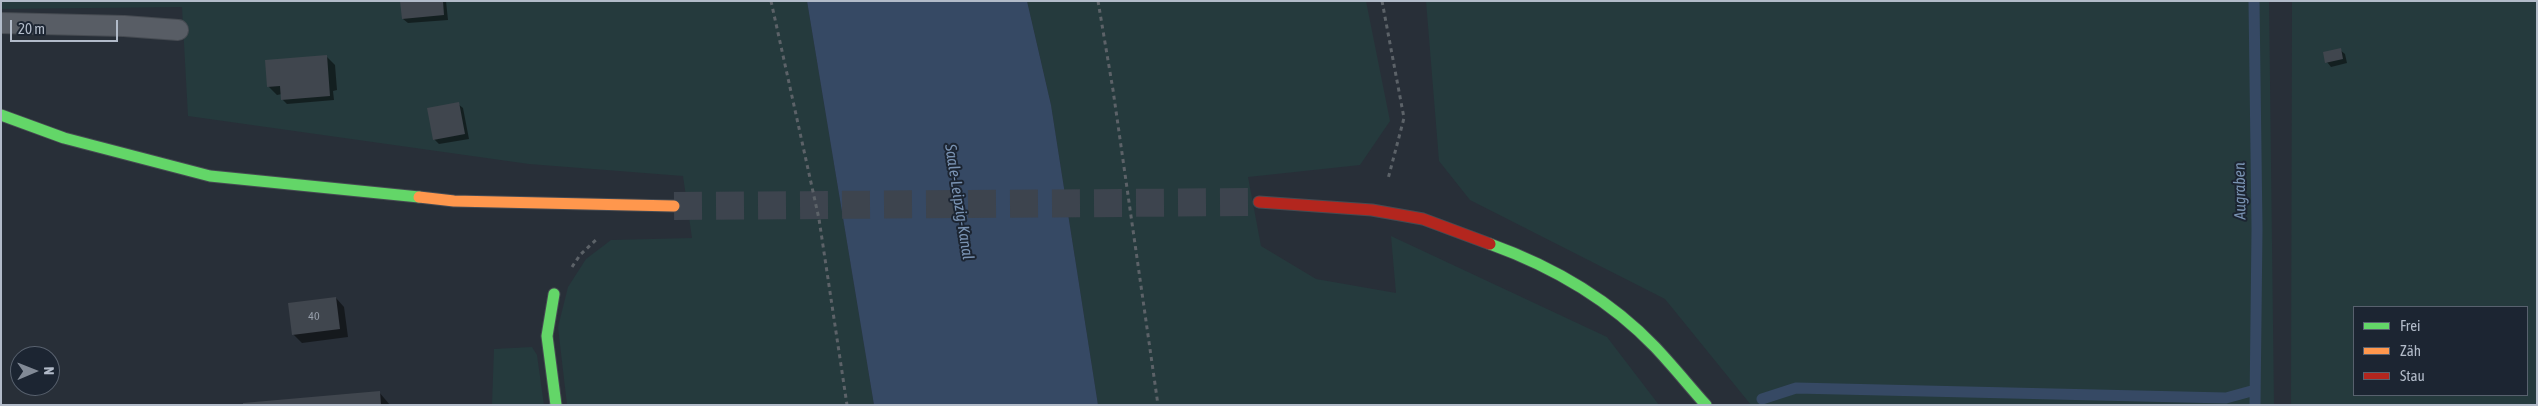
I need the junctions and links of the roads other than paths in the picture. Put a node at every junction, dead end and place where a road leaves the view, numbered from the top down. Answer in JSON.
{"nodes":[{"id":1,"x":1,"y":23,"type":"edge"},
{"id":2,"x":178,"y":30,"type":"dead end"},
{"id":3,"x":1,"y":116,"type":"edge"},
{"id":4,"x":1259,"y":202,"type":"tunnel mouth"},
{"id":5,"x":674,"y":206,"type":"tunnel mouth"},
{"id":6,"x":554,"y":294,"type":"road end"},
{"id":7,"x":556,"y":405,"type":"edge"},
{"id":8,"x":1706,"y":405,"type":"edge"}],
"edges":[{"from":1,"to":2,"type":"lane"},
{"from":3,"to":5,"type":"street"},
{"from":4,"to":8,"type":"street"},
{"from":6,"to":7,"type":"street"}]}
